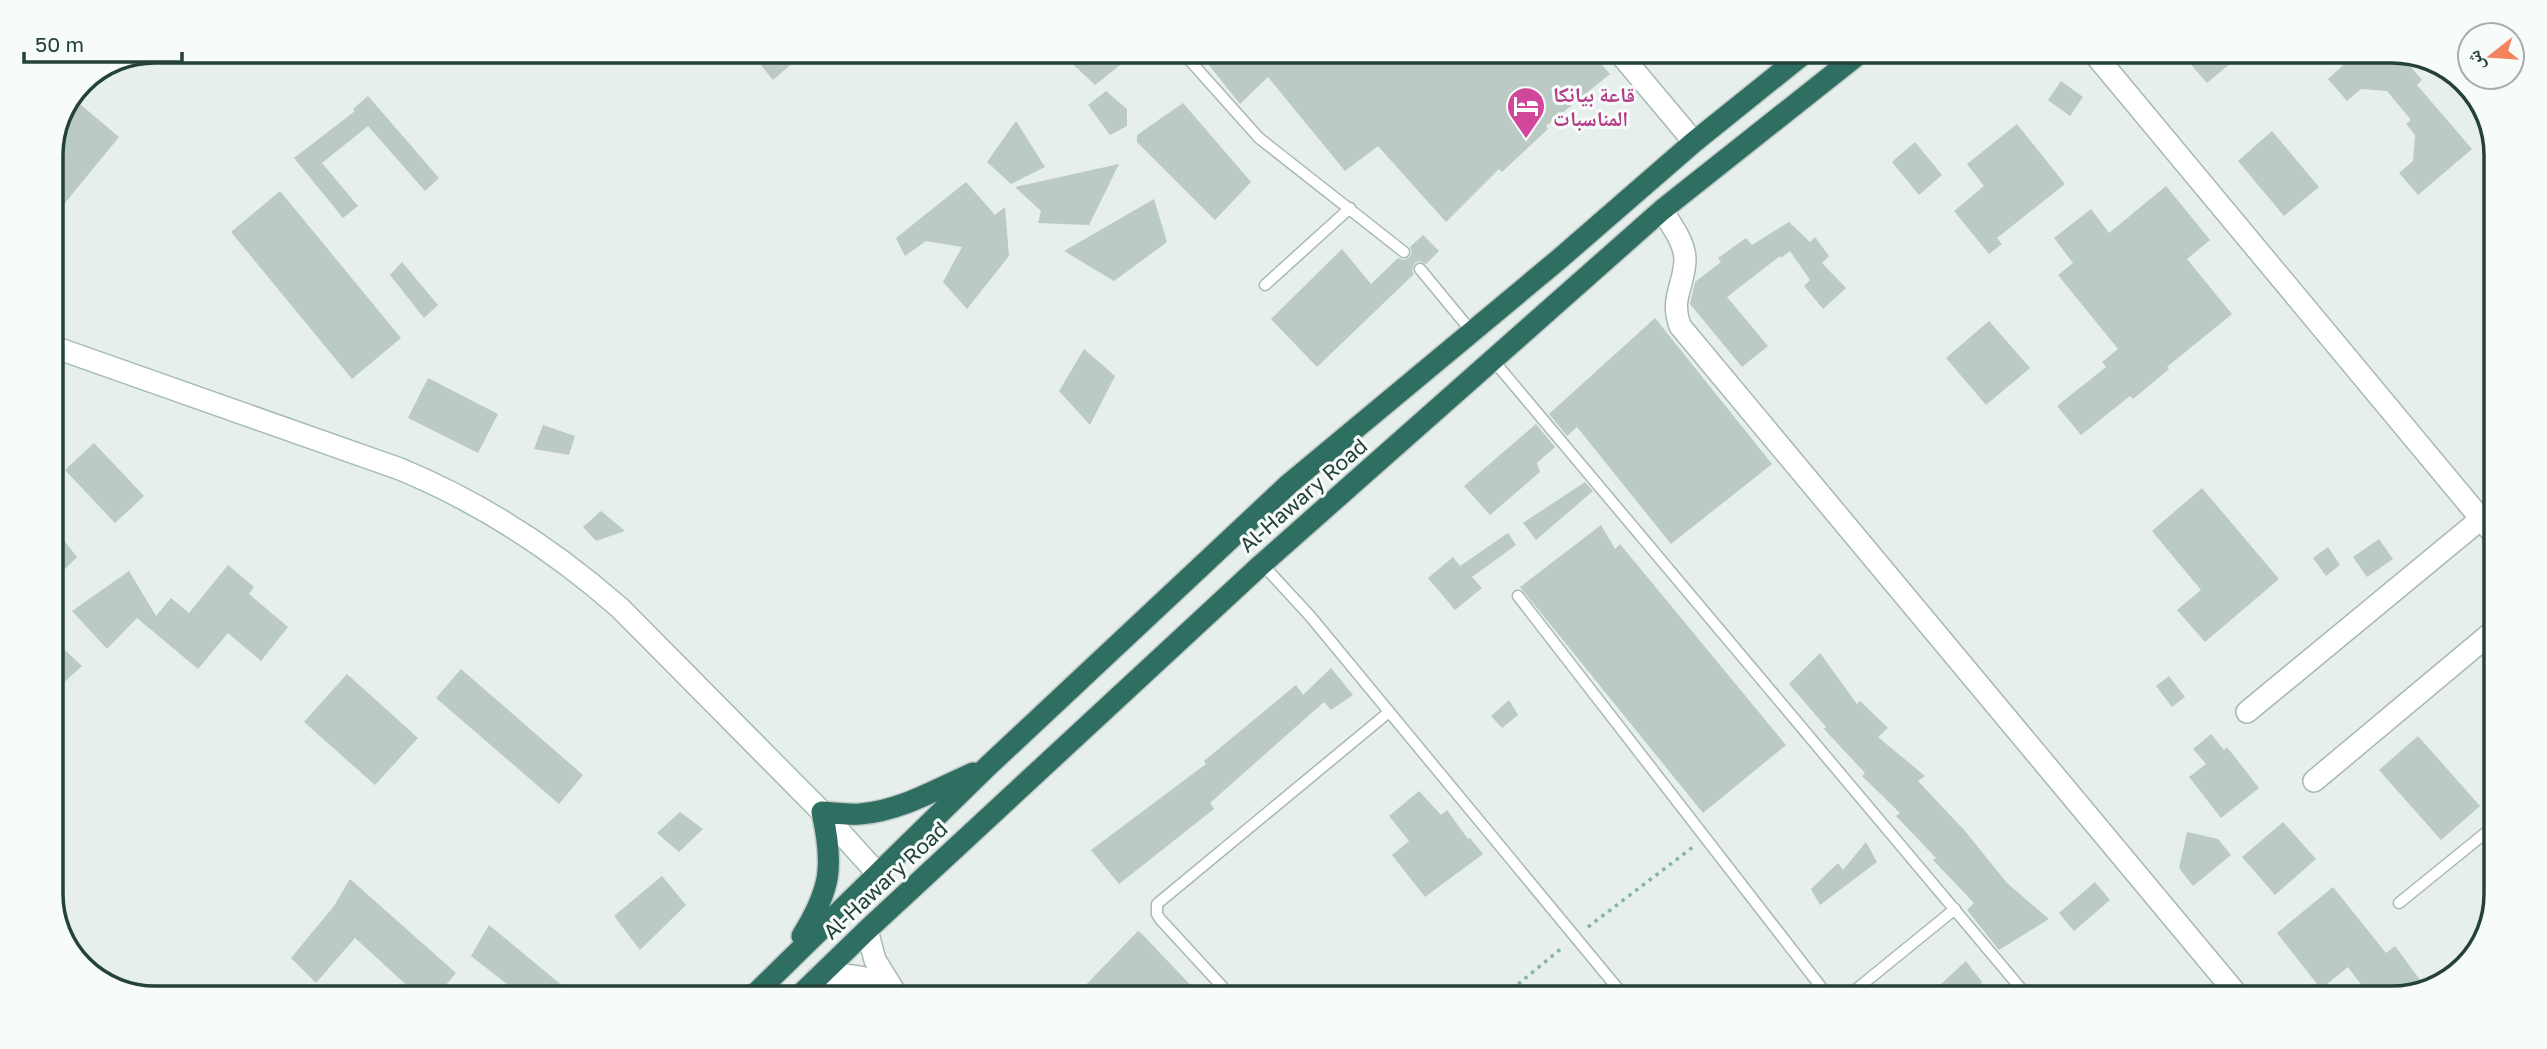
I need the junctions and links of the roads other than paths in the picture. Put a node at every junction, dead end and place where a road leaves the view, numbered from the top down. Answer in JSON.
{"nodes":[{"id":1,"x":1192,"y":63,"type":"edge"},
{"id":2,"x":1628,"y":63,"type":"edge"},
{"id":3,"x":1792,"y":63,"type":"edge"},
{"id":4,"x":1847,"y":63,"type":"edge"},
{"id":5,"x":2102,"y":63,"type":"edge"},
{"id":6,"x":1694,"y":142,"type":"junction"},
{"id":7,"x":1350,"y":208,"type":"junction"},
{"id":8,"x":1662,"y":210,"type":"junction"},
{"id":9,"x":1404,"y":252,"type":"dead end"},
{"id":10,"x":1557,"y":261,"type":"junction"},
{"id":11,"x":1420,"y":269,"type":"dead end"},
{"id":12,"x":1265,"y":285,"type":"dead end"},
{"id":13,"x":1579,"y":285,"type":"junction"},
{"id":14,"x":1472,"y":332,"type":"junction"},
{"id":15,"x":63,"y":350,"type":"edge"},
{"id":16,"x":1493,"y":360,"type":"junction"},
{"id":17,"x":2484,"y":515,"type":"edge"},
{"id":18,"x":2484,"y":523,"type":"edge"},
{"id":19,"x":1262,"y":564,"type":"junction"},
{"id":20,"x":1518,"y":596,"type":"dead end"},
{"id":21,"x":2484,"y":639,"type":"edge"},
{"id":22,"x":1389,"y":712,"type":"junction"},
{"id":23,"x":2247,"y":712,"type":"dead end"},
{"id":24,"x":988,"y":766,"type":"junction"},
{"id":25,"x":2314,"y":781,"type":"dead end"},
{"id":26,"x":822,"y":813,"type":"junction"},
{"id":27,"x":2484,"y":834,"type":"edge"},
{"id":28,"x":877,"y":873,"type":"junction"},
{"id":29,"x":2399,"y":903,"type":"dead end"},
{"id":30,"x":1955,"y":909,"type":"junction"},
{"id":31,"x":867,"y":929,"type":"junction"},
{"id":32,"x":788,"y":960,"type":"junction"},
{"id":33,"x":818,"y":977,"type":"junction"},
{"id":34,"x":762,"y":986,"type":"edge"},
{"id":35,"x":809,"y":986,"type":"edge"},
{"id":36,"x":886,"y":986,"type":"edge"},
{"id":37,"x":892,"y":986,"type":"edge"},
{"id":38,"x":1222,"y":986,"type":"edge"},
{"id":39,"x":1616,"y":986,"type":"edge"},
{"id":40,"x":1820,"y":986,"type":"edge"},
{"id":41,"x":1860,"y":986,"type":"edge"},
{"id":42,"x":2019,"y":986,"type":"edge"},
{"id":43,"x":2230,"y":986,"type":"edge"}],
"edges":[{"from":1,"to":7,"type":"lane"},
{"from":2,"to":6,"type":"street"},
{"from":3,"to":6,"type":"highway","name":"Al-Hawary Road"},
{"from":4,"to":8,"type":"highway","name":"Al-Hawary Road"},
{"from":5,"to":17,"type":"street"},
{"from":6,"to":10,"type":"highway","name":"Al-Hawary Road"},
{"from":7,"to":9,"type":"lane"},
{"from":7,"to":12,"type":"lane"},
{"from":8,"to":13,"type":"highway","name":"Al-Hawary Road"},
{"from":8,"to":43,"type":"street"},
{"from":10,"to":13,"type":"highway"},
{"from":10,"to":14,"type":"highway","name":"Al-Hawary Road"},
{"from":11,"to":14,"type":"lane"},
{"from":13,"to":16,"type":"highway","name":"Al-Hawary Road"},
{"from":14,"to":24,"type":"highway","name":"Al-Hawary Road"},
{"from":15,"to":26,"type":"street"},
{"from":16,"to":19,"type":"highway","name":"Al-Hawary Road"},
{"from":16,"to":30,"type":"lane"},
{"from":18,"to":23,"type":"street"},
{"from":19,"to":22,"type":"lane"},
{"from":19,"to":31,"type":"highway","name":"Al-Hawary Road"},
{"from":20,"to":40,"type":"lane"},
{"from":21,"to":25,"type":"street"},
{"from":22,"to":38,"type":"lane"},
{"from":22,"to":39,"type":"lane"},
{"from":24,"to":26,"type":"highway"},
{"from":24,"to":28,"type":"highway","name":"Al-Hawary Road"},
{"from":26,"to":28,"type":"street"},
{"from":26,"to":32,"type":"highway"},
{"from":27,"to":29,"type":"lane"},
{"from":28,"to":32,"type":"highway","name":"Al-Hawary Road"},
{"from":30,"to":41,"type":"lane"},
{"from":30,"to":42,"type":"lane"},
{"from":31,"to":33,"type":"highway","name":"Al-Hawary Road"},
{"from":31,"to":37,"type":"street"},
{"from":32,"to":34,"type":"highway","name":"Al-Hawary Road"},
{"from":33,"to":35,"type":"highway","name":"Al-Hawary Road"},
{"from":33,"to":36,"type":"street"}]}
